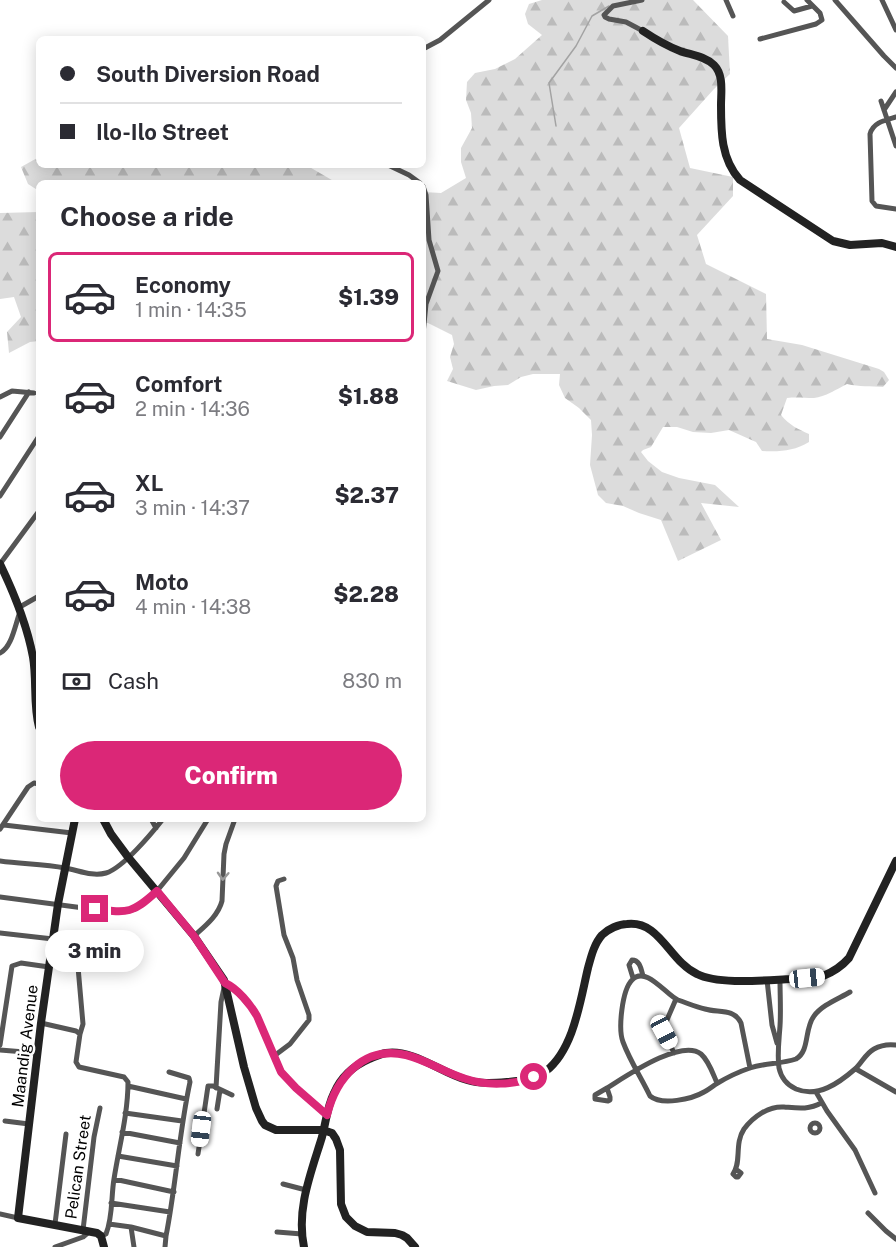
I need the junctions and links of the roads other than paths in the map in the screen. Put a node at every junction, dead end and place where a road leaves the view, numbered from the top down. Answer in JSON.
{"nodes":[{"id":1,"x":489,"y":0,"type":"edge"},
{"id":2,"x":642,"y":0,"type":"edge"},
{"id":3,"x":726,"y":0,"type":"edge"},
{"id":4,"x":807,"y":0,"type":"edge"},
{"id":5,"x":835,"y":0,"type":"edge"},
{"id":6,"x":882,"y":0,"type":"edge"},
{"id":7,"x":784,"y":2,"type":"dead end"},
{"id":8,"x":812,"y":6,"type":"junction"},
{"id":9,"x":733,"y":16,"type":"dead end"},
{"id":10,"x":896,"y":30,"type":"edge"},
{"id":11,"x":643,"y":31,"type":"joint"},
{"id":12,"x":760,"y":39,"type":"dead end"},
{"id":13,"x":426,"y":47,"type":"edge"},
{"id":14,"x":896,"y":68,"type":"edge"},
{"id":15,"x":896,"y":92,"type":"edge"},
{"id":16,"x":881,"y":101,"type":"dead end"},
{"id":17,"x":884,"y":110,"type":"junction"},
{"id":18,"x":896,"y":117,"type":"edge"},
{"id":19,"x":887,"y":120,"type":"junction"},
{"id":20,"x":896,"y":146,"type":"edge"},
{"id":21,"x":394,"y":168,"type":"edge"},
{"id":22,"x":416,"y":180,"type":"edge"},
{"id":23,"x":426,"y":195,"type":"edge"},
{"id":24,"x":896,"y":209,"type":"edge"},
{"id":25,"x":896,"y":247,"type":"edge"},
{"id":26,"x":426,"y":304,"type":"edge"},
{"id":27,"x":0,"y":397,"type":"edge"},
{"id":28,"x":1,"y":434,"type":"edge"},
{"id":29,"x":36,"y":441,"type":"edge"},
{"id":30,"x":0,"y":496,"type":"edge"},
{"id":31,"x":36,"y":515,"type":"edge"},
{"id":32,"x":1,"y":568,"type":"edge"},
{"id":33,"x":36,"y":598,"type":"edge"},
{"id":34,"x":19,"y":610,"type":"junction"},
{"id":35,"x":35,"y":652,"type":"edge"},
{"id":36,"x":0,"y":653,"type":"edge"},
{"id":37,"x":36,"y":711,"type":"edge"},
{"id":38,"x":36,"y":783,"type":"edge"},
{"id":39,"x":74,"y":822,"type":"edge"},
{"id":40,"x":105,"y":822,"type":"edge"},
{"id":41,"x":153,"y":822,"type":"edge"},
{"id":42,"x":161,"y":822,"type":"edge"},
{"id":43,"x":206,"y":822,"type":"edge"},
{"id":44,"x":234,"y":822,"type":"edge"},
{"id":45,"x":2,"y":827,"type":"edge"},
{"id":46,"x":156,"y":828,"type":"junction"},
{"id":47,"x":72,"y":834,"type":"junction"},
{"id":48,"x":128,"y":858,"type":"junction"},
{"id":49,"x":0,"y":861,"type":"edge"},
{"id":50,"x":896,"y":861,"type":"edge"},
{"id":51,"x":64,"y":868,"type":"junction"},
{"id":52,"x":284,"y":879,"type":"dead end"},
{"id":53,"x":157,"y":891,"type":"junction"},
{"id":54,"x":0,"y":897,"type":"edge"},
{"id":55,"x":58,"y":904,"type":"junction"},
{"id":56,"x":0,"y":933,"type":"edge"},
{"id":57,"x":194,"y":936,"type":"junction"},
{"id":58,"x":53,"y":939,"type":"junction"},
{"id":59,"x":49,"y":967,"type":"junction"},
{"id":60,"x":644,"y":976,"type":"junction"},
{"id":61,"x":633,"y":978,"type":"junction"},
{"id":62,"x":767,"y":980,"type":"junction"},
{"id":63,"x":780,"y":980,"type":"junction"},
{"id":64,"x":225,"y":983,"type":"junction"},
{"id":65,"x":850,"y":992,"type":"dead end"},
{"id":66,"x":676,"y":999,"type":"junction"},
{"id":67,"x":771,"y":1002,"type":"junction"},
{"id":68,"x":780,"y":1002,"type":"junction"},
{"id":69,"x":771,"y":1016,"type":"junction"},
{"id":70,"x":780,"y":1016,"type":"junction"},
{"id":71,"x":41,"y":1023,"type":"junction"},
{"id":72,"x":80,"y":1034,"type":"junction"},
{"id":73,"x":777,"y":1045,"type":"junction"},
{"id":74,"x":896,"y":1045,"type":"edge"},
{"id":75,"x":0,"y":1048,"type":"edge"},
{"id":76,"x":37,"y":1053,"type":"junction"},
{"id":77,"x":675,"y":1053,"type":"junction"},
{"id":78,"x":274,"y":1056,"type":"junction"},
{"id":79,"x":779,"y":1062,"type":"junction"},
{"id":80,"x":750,"y":1068,"type":"junction"},
{"id":81,"x":637,"y":1069,"type":"junction"},
{"id":82,"x":856,"y":1069,"type":"junction"},
{"id":83,"x":169,"y":1072,"type":"dead end"},
{"id":84,"x":717,"y":1083,"type":"junction"},
{"id":85,"x":128,"y":1086,"type":"junction"},
{"id":86,"x":607,"y":1088,"type":"dead end"},
{"id":87,"x":218,"y":1089,"type":"junction"},
{"id":88,"x":816,"y":1092,"type":"junction"},
{"id":89,"x":896,"y":1092,"type":"edge"},
{"id":90,"x":232,"y":1095,"type":"dead end"},
{"id":91,"x":186,"y":1098,"type":"junction"},
{"id":92,"x":821,"y":1103,"type":"junction"},
{"id":93,"x":100,"y":1107,"type":"dead end"},
{"id":94,"x":217,"y":1109,"type":"dead end"},
{"id":95,"x":125,"y":1113,"type":"junction"},
{"id":96,"x":327,"y":1115,"type":"junction"},
{"id":97,"x":831,"y":1118,"type":"junction"},
{"id":98,"x":5,"y":1121,"type":"dead end"},
{"id":99,"x":182,"y":1121,"type":"junction"},
{"id":100,"x":29,"y":1124,"type":"junction"},
{"id":101,"x":819,"y":1126,"type":"dead end"},
{"id":102,"x":324,"y":1130,"type":"junction"},
{"id":103,"x":122,"y":1132,"type":"junction"},
{"id":104,"x":66,"y":1134,"type":"dead end"},
{"id":105,"x":180,"y":1143,"type":"junction"},
{"id":106,"x":198,"y":1154,"type":"dead end"},
{"id":107,"x":118,"y":1155,"type":"junction"},
{"id":108,"x":177,"y":1166,"type":"junction"},
{"id":109,"x":736,"y":1170,"type":"dead end"},
{"id":110,"x":114,"y":1179,"type":"junction"},
{"id":111,"x":283,"y":1184,"type":"dead end"},
{"id":112,"x":306,"y":1190,"type":"junction"},
{"id":113,"x":174,"y":1192,"type":"junction"},
{"id":114,"x":875,"y":1193,"type":"dead end"},
{"id":115,"x":111,"y":1203,"type":"junction"},
{"id":116,"x":171,"y":1212,"type":"junction"},
{"id":117,"x":868,"y":1212,"type":"dead end"},
{"id":118,"x":0,"y":1214,"type":"edge"},
{"id":119,"x":18,"y":1218,"type":"junction"},
{"id":120,"x":55,"y":1224,"type":"junction"},
{"id":121,"x":109,"y":1224,"type":"junction"},
{"id":122,"x":131,"y":1227,"type":"junction"},
{"id":123,"x":86,"y":1230,"type":"junction"},
{"id":124,"x":277,"y":1232,"type":"dead end"},
{"id":125,"x":302,"y":1234,"type":"junction"},
{"id":126,"x":101,"y":1236,"type":"junction"},
{"id":127,"x":166,"y":1236,"type":"junction"},
{"id":128,"x":896,"y":1239,"type":"edge"},
{"id":129,"x":55,"y":1247,"type":"edge"},
{"id":130,"x":104,"y":1247,"type":"edge"},
{"id":131,"x":134,"y":1247,"type":"edge"},
{"id":132,"x":165,"y":1247,"type":"edge"},
{"id":133,"x":304,"y":1247,"type":"edge"},
{"id":134,"x":415,"y":1247,"type":"edge"}],
"edges":[{"from":1,"to":13,"type":"street"},
{"from":2,"to":11,"type":"street"},
{"from":3,"to":9,"type":"street"},
{"from":4,"to":8,"type":"street"},
{"from":5,"to":14,"type":"street"},
{"from":6,"to":10,"type":"street"},
{"from":7,"to":8,"type":"street"},
{"from":8,"to":12,"type":"street"},
{"from":11,"to":25,"type":"main road"},
{"from":15,"to":17,"type":"street"},
{"from":16,"to":17,"type":"street"},
{"from":17,"to":19,"type":"street"},
{"from":18,"to":19,"type":"street"},
{"from":19,"to":20,"type":"street"},
{"from":19,"to":24,"type":"street"},
{"from":21,"to":22,"type":"street"},
{"from":23,"to":26,"type":"street"},
{"from":27,"to":28,"type":"street"},
{"from":29,"to":30,"type":"street"},
{"from":31,"to":32,"type":"street"},
{"from":32,"to":34,"type":"main road"},
{"from":33,"to":34,"type":"street"},
{"from":34,"to":35,"type":"main road"},
{"from":34,"to":36,"type":"street"},
{"from":35,"to":37,"type":"main road"},
{"from":38,"to":45,"type":"street"},
{"from":39,"to":47,"type":"main road","name":"Maandig Avenue"},
{"from":40,"to":48,"type":"main road"},
{"from":41,"to":46,"type":"street"},
{"from":42,"to":46,"type":"street"},
{"from":43,"to":53,"type":"street"},
{"from":44,"to":57,"type":"street","one_way":true},
{"from":45,"to":47,"type":"street"},
{"from":46,"to":48,"type":"street"},
{"from":47,"to":51,"type":"main road","name":"Maandig Avenue"},
{"from":48,"to":51,"type":"street"},
{"from":48,"to":53,"type":"main road"},
{"from":49,"to":51,"type":"street"},
{"from":50,"to":63,"type":"main road"},
{"from":51,"to":55,"type":"main road","name":"Maandig Avenue"},
{"from":52,"to":78,"type":"street"},
{"from":53,"to":55,"type":"street"},
{"from":53,"to":57,"type":"main road"},
{"from":54,"to":55,"type":"street"},
{"from":55,"to":58,"type":"main road","name":"Maandig Avenue"},
{"from":56,"to":58,"type":"street"},
{"from":57,"to":64,"type":"main road"},
{"from":58,"to":59,"type":"main road","name":"Maandig Avenue"},
{"from":58,"to":72,"type":"street"},
{"from":59,"to":71,"type":"main road","name":"Maandig Avenue"},
{"from":59,"to":75,"type":"street"},
{"from":60,"to":61,"type":"street"},
{"from":60,"to":61,"type":"street"},
{"from":60,"to":66,"type":"street"},
{"from":61,"to":81,"type":"street"},
{"from":62,"to":63,"type":"main road"},
{"from":62,"to":67,"type":"street"},
{"from":62,"to":96,"type":"main road"},
{"from":63,"to":68,"type":"street"},
{"from":64,"to":78,"type":"street"},
{"from":64,"to":87,"type":"street"},
{"from":64,"to":102,"type":"main road"},
{"from":65,"to":79,"type":"street"},
{"from":66,"to":77,"type":"street"},
{"from":66,"to":80,"type":"street"},
{"from":67,"to":68,"type":"street"},
{"from":67,"to":69,"type":"street"},
{"from":68,"to":70,"type":"street"},
{"from":69,"to":70,"type":"street"},
{"from":69,"to":73,"type":"street"},
{"from":70,"to":73,"type":"street"},
{"from":71,"to":72,"type":"street"},
{"from":71,"to":76,"type":"main road","name":"Maandig Avenue"},
{"from":72,"to":85,"type":"street"},
{"from":73,"to":79,"type":"street"},
{"from":74,"to":82,"type":"street"},
{"from":75,"to":76,"type":"street"},
{"from":76,"to":100,"type":"main road","name":"Maandig Avenue"},
{"from":77,"to":81,"type":"street"},
{"from":77,"to":84,"type":"street"},
{"from":78,"to":96,"type":"street"},
{"from":79,"to":80,"type":"street"},
{"from":79,"to":88,"type":"street"},
{"from":80,"to":84,"type":"street"},
{"from":81,"to":84,"type":"street"},
{"from":81,"to":86,"type":"street"},
{"from":82,"to":88,"type":"street"},
{"from":82,"to":89,"type":"street"},
{"from":83,"to":91,"type":"street"},
{"from":85,"to":91,"type":"street"},
{"from":85,"to":95,"type":"street"},
{"from":87,"to":90,"type":"street"},
{"from":87,"to":94,"type":"street"},
{"from":87,"to":106,"type":"street"},
{"from":88,"to":92,"type":"street"},
{"from":91,"to":99,"type":"street"},
{"from":92,"to":97,"type":"street"},
{"from":92,"to":109,"type":"street"},
{"from":93,"to":123,"type":"street","name":"Pelican Street"},
{"from":95,"to":99,"type":"street"},
{"from":95,"to":103,"type":"street"},
{"from":96,"to":102,"type":"main road"},
{"from":97,"to":101,"type":"street"},
{"from":97,"to":114,"type":"street"},
{"from":98,"to":100,"type":"street"},
{"from":99,"to":105,"type":"street"},
{"from":100,"to":119,"type":"main road","name":"Maandig Avenue"},
{"from":102,"to":112,"type":"main road"},
{"from":102,"to":134,"type":"main road"},
{"from":103,"to":105,"type":"street"},
{"from":103,"to":107,"type":"street"},
{"from":104,"to":120,"type":"street"},
{"from":105,"to":108,"type":"street"},
{"from":107,"to":108,"type":"street"},
{"from":107,"to":110,"type":"street"},
{"from":108,"to":113,"type":"street"},
{"from":110,"to":113,"type":"street"},
{"from":110,"to":115,"type":"street"},
{"from":111,"to":112,"type":"street"},
{"from":112,"to":125,"type":"main road"},
{"from":113,"to":116,"type":"street"},
{"from":115,"to":116,"type":"street"},
{"from":115,"to":121,"type":"street"},
{"from":116,"to":127,"type":"street"},
{"from":117,"to":128,"type":"street"},
{"from":118,"to":119,"type":"street"},
{"from":119,"to":120,"type":"main road"},
{"from":120,"to":123,"type":"main road"},
{"from":121,"to":122,"type":"street"},
{"from":121,"to":126,"type":"street"},
{"from":122,"to":127,"type":"street"},
{"from":122,"to":131,"type":"street"},
{"from":123,"to":126,"type":"main road"},
{"from":123,"to":129,"type":"street"},
{"from":124,"to":125,"type":"street"},
{"from":125,"to":133,"type":"main road"},
{"from":126,"to":130,"type":"main road"},
{"from":127,"to":132,"type":"street"}]}
